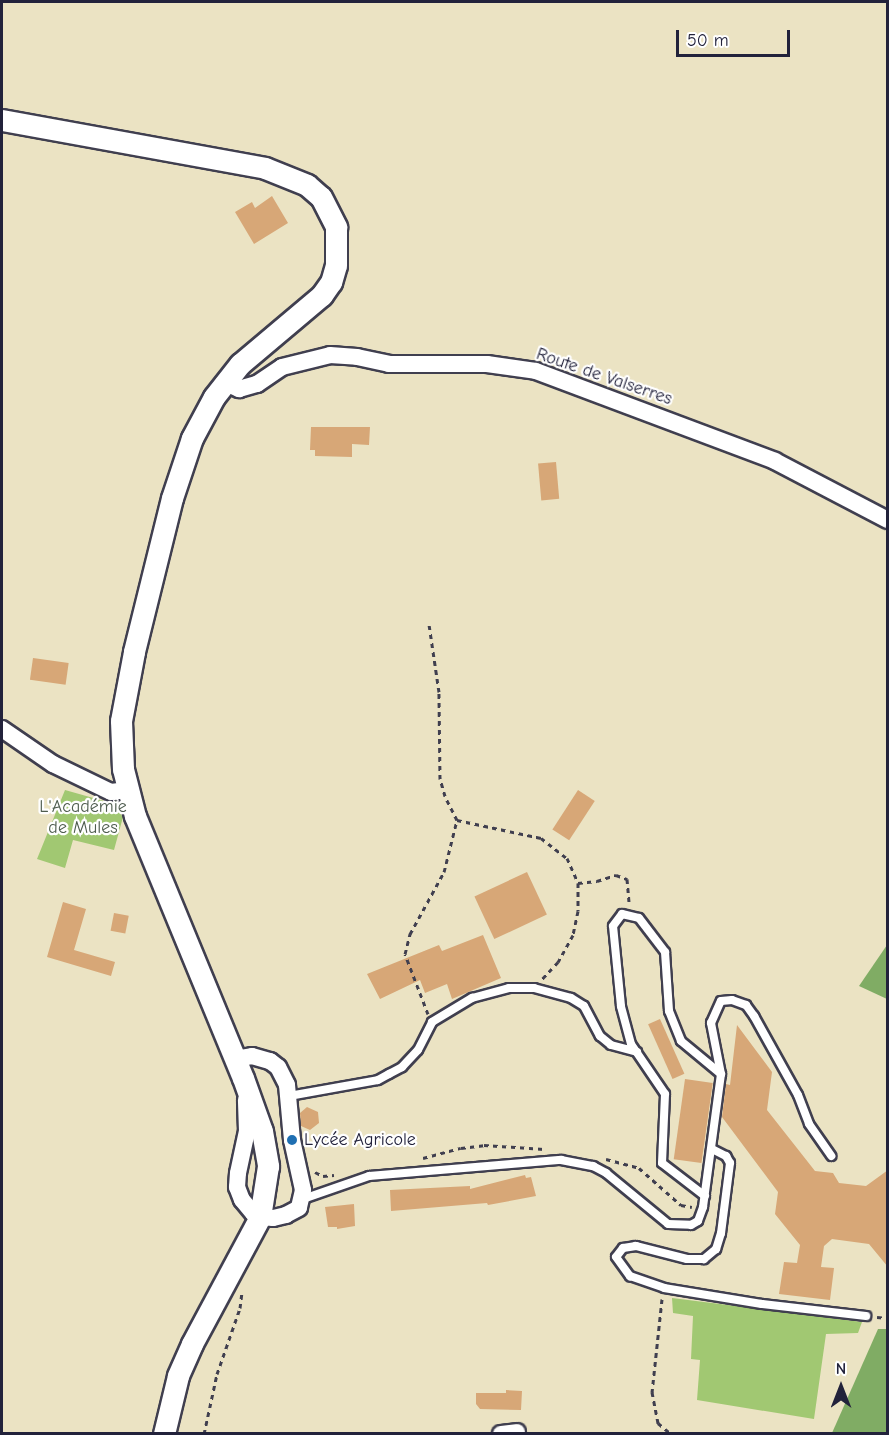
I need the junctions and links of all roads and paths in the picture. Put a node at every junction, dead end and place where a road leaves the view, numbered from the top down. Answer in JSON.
{"nodes":[{"id":1,"x":2,"y":109,"type":"edge"},
{"id":2,"x":2,"y":120,"type":"edge"},
{"id":3,"x":132,"y":142,"type":"junction"},
{"id":4,"x":224,"y":382,"type":"junction"},
{"id":5,"x":888,"y":520,"type":"edge"},
{"id":6,"x":429,"y":624,"type":"dead end"},
{"id":7,"x":2,"y":729,"type":"edge"},
{"id":8,"x":128,"y":790,"type":"junction"},
{"id":9,"x":457,"y":820,"type":"junction"},
{"id":10,"x":578,"y":883,"type":"junction"},
{"id":11,"x":628,"y":915,"type":"junction"},
{"id":12,"x":534,"y":988,"type":"junction"},
{"id":13,"x":432,"y":1022,"type":"junction"},
{"id":14,"x":637,"y":1052,"type":"junction"},
{"id":15,"x":235,"y":1059,"type":"junction"},
{"id":16,"x":721,"y":1074,"type":"junction"},
{"id":17,"x":243,"y":1078,"type":"junction"},
{"id":18,"x":289,"y":1096,"type":"junction"},
{"id":19,"x":712,"y":1149,"type":"junction"},
{"id":20,"x":831,"y":1156,"type":"dead end"},
{"id":21,"x":705,"y":1196,"type":"junction"},
{"id":22,"x":303,"y":1199,"type":"junction"},
{"id":23,"x":260,"y":1216,"type":"junction"},
{"id":24,"x":242,"y":1285,"type":"dead end"},
{"id":25,"x":664,"y":1288,"type":"junction"},
{"id":26,"x":866,"y":1316,"type":"dead end"},
{"id":27,"x":164,"y":1434,"type":"edge"},
{"id":28,"x":204,"y":1434,"type":"edge"},
{"id":29,"x":671,"y":1434,"type":"edge"}],
"edges":[{"from":1,"to":3,"type":"street"},
{"from":2,"to":3,"type":"street"},
{"from":3,"to":4,"type":"street"},
{"from":4,"to":5,"type":"street","name":"Route de Valserres"},
{"from":4,"to":8,"type":"street"},
{"from":6,"to":9,"type":"path"},
{"from":7,"to":8,"type":"street"},
{"from":8,"to":15,"type":"street"},
{"from":9,"to":10,"type":"path"},
{"from":9,"to":13,"type":"path"},
{"from":10,"to":11,"type":"path"},
{"from":10,"to":12,"type":"path"},
{"from":11,"to":14,"type":"lane"},
{"from":11,"to":16,"type":"lane"},
{"from":12,"to":13,"type":"lane"},
{"from":12,"to":14,"type":"lane"},
{"from":13,"to":18,"type":"lane"},
{"from":14,"to":21,"type":"lane"},
{"from":15,"to":17,"type":"street"},
{"from":15,"to":18,"type":"street"},
{"from":16,"to":19,"type":"lane"},
{"from":16,"to":20,"type":"lane"},
{"from":17,"to":23,"type":"street"},
{"from":17,"to":23,"type":"street"},
{"from":18,"to":22,"type":"street"},
{"from":19,"to":21,"type":"lane"},
{"from":19,"to":25,"type":"lane"},
{"from":21,"to":22,"type":"lane"},
{"from":22,"to":23,"type":"street"},
{"from":23,"to":27,"type":"street"},
{"from":24,"to":28,"type":"path"},
{"from":25,"to":26,"type":"lane"},
{"from":25,"to":29,"type":"path"}]}
